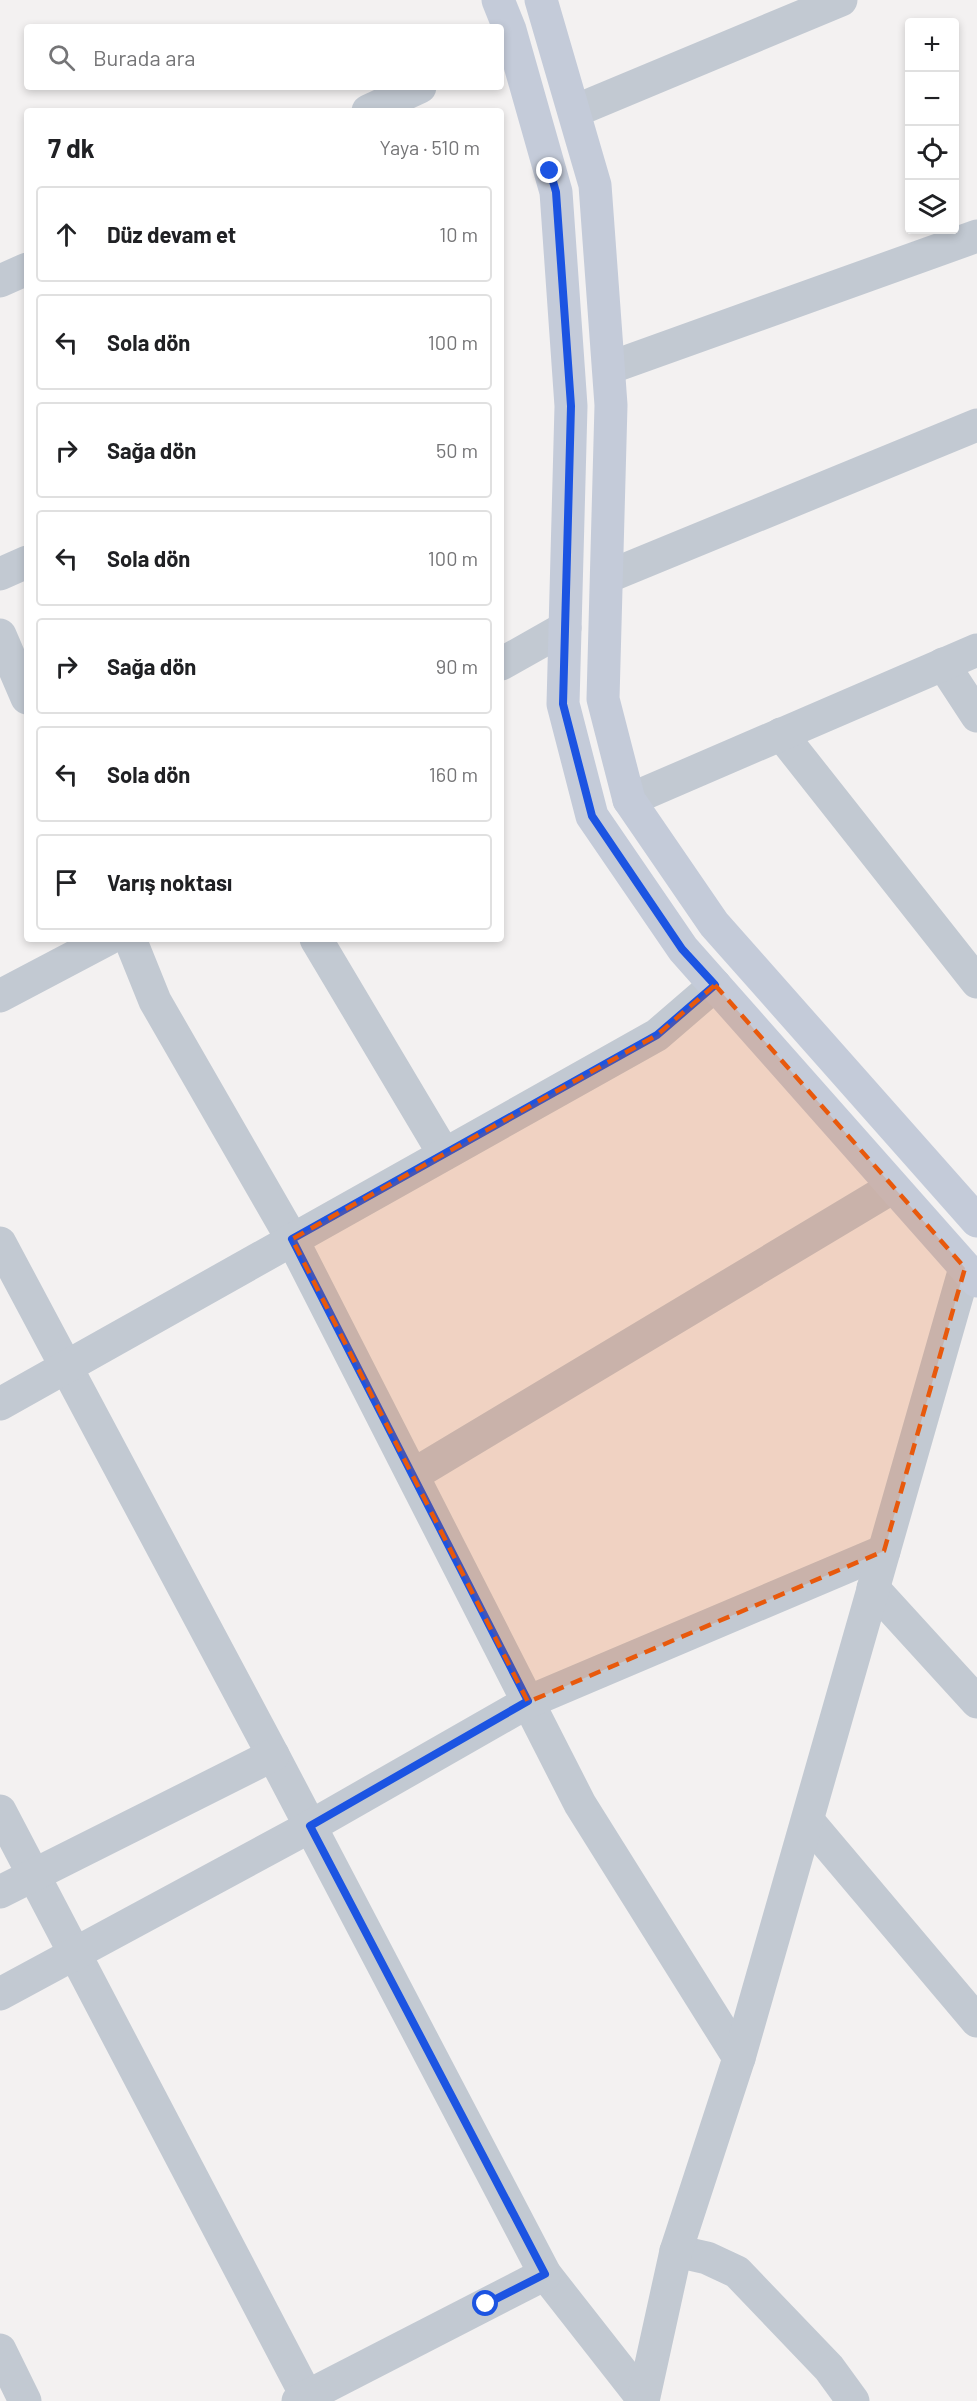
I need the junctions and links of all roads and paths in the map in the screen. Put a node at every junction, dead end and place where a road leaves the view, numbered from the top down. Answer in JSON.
{"nodes":[{"id":1,"x":498,"y":0,"type":"edge"},
{"id":2,"x":542,"y":0,"type":"edge"},
{"id":3,"x":842,"y":0,"type":"edge"},
{"id":4,"x":503,"y":24,"type":"edge"},
{"id":5,"x":504,"y":28,"type":"edge"},
{"id":6,"x":508,"y":47,"type":"edge"},
{"id":7,"x":414,"y":90,"type":"edge"},
{"id":8,"x":374,"y":108,"type":"edge"},
{"id":9,"x":575,"y":111,"type":"junction"},
{"id":10,"x":977,"y":236,"type":"edge"},
{"id":11,"x":24,"y":269,"type":"edge"},
{"id":12,"x":0,"y":281,"type":"edge"},
{"id":13,"x":609,"y":368,"type":"junction"},
{"id":14,"x":977,"y":425,"type":"edge"},
{"id":15,"x":24,"y":563,"type":"edge"},
{"id":16,"x":0,"y":574,"type":"edge"},
{"id":17,"x":606,"y":577,"type":"junction"},
{"id":18,"x":565,"y":628,"type":"junction"},
{"id":19,"x":0,"y":635,"type":"edge"},
{"id":20,"x":977,"y":650,"type":"edge"},
{"id":21,"x":504,"y":662,"type":"edge"},
{"id":22,"x":943,"y":664,"type":"junction"},
{"id":23,"x":24,"y":691,"type":"edge"},
{"id":24,"x":977,"y":716,"type":"edge"},
{"id":25,"x":781,"y":734,"type":"junction"},
{"id":26,"x":629,"y":800,"type":"junction"},
{"id":27,"x":102,"y":942,"type":"edge"},
{"id":28,"x":131,"y":942,"type":"edge"},
{"id":29,"x":318,"y":942,"type":"edge"},
{"id":30,"x":977,"y":982,"type":"edge"},
{"id":31,"x":715,"y":985,"type":"junction"},
{"id":32,"x":0,"y":996,"type":"edge"},
{"id":33,"x":444,"y":1154,"type":"junction"},
{"id":34,"x":893,"y":1187,"type":"junction"},
{"id":35,"x":977,"y":1221,"type":"edge"},
{"id":36,"x":292,"y":1239,"type":"junction"},
{"id":37,"x":0,"y":1244,"type":"edge"},
{"id":38,"x":971,"y":1275,"type":"edge"},
{"id":39,"x":67,"y":1366,"type":"junction"},
{"id":40,"x":0,"y":1404,"type":"edge"},
{"id":41,"x":412,"y":1475,"type":"junction"},
{"id":42,"x":884,"y":1551,"type":"junction"},
{"id":43,"x":873,"y":1588,"type":"junction"},
{"id":44,"x":528,"y":1701,"type":"junction"},
{"id":45,"x":977,"y":1702,"type":"edge"},
{"id":46,"x":273,"y":1755,"type":"junction"},
{"id":47,"x":0,"y":1811,"type":"edge"},
{"id":48,"x":808,"y":1821,"type":"junction"},
{"id":49,"x":310,"y":1826,"type":"junction"},
{"id":50,"x":34,"y":1876,"type":"junction"},
{"id":51,"x":0,"y":1892,"type":"edge"},
{"id":52,"x":75,"y":1954,"type":"junction"},
{"id":53,"x":0,"y":1994,"type":"edge"},
{"id":54,"x":977,"y":2021,"type":"edge"},
{"id":55,"x":739,"y":2058,"type":"junction"},
{"id":56,"x":676,"y":2251,"type":"junction"},
{"id":57,"x":545,"y":2274,"type":"junction"},
{"id":58,"x":0,"y":2350,"type":"edge"},
{"id":59,"x":302,"y":2399,"type":"edge"},
{"id":60,"x":643,"y":2400,"type":"edge"},
{"id":61,"x":26,"y":2401,"type":"edge"},
{"id":62,"x":853,"y":2401,"type":"edge"}],
"edges":[{"from":1,"to":4,"type":"main road"},
{"from":2,"to":9,"type":"main road"},
{"from":3,"to":9,"type":"street"},
{"from":5,"to":6,"type":"main road"},
{"from":6,"to":18,"type":"main road"},
{"from":7,"to":8,"type":"street"},
{"from":9,"to":13,"type":"main road"},
{"from":10,"to":13,"type":"street"},
{"from":11,"to":12,"type":"street"},
{"from":13,"to":17,"type":"main road"},
{"from":14,"to":17,"type":"street"},
{"from":15,"to":16,"type":"street"},
{"from":17,"to":26,"type":"main road"},
{"from":18,"to":21,"type":"street"},
{"from":18,"to":31,"type":"main road"},
{"from":19,"to":23,"type":"street"},
{"from":20,"to":22,"type":"street"},
{"from":22,"to":24,"type":"street"},
{"from":22,"to":25,"type":"street"},
{"from":25,"to":26,"type":"street"},
{"from":25,"to":30,"type":"street"},
{"from":26,"to":35,"type":"main road"},
{"from":27,"to":32,"type":"street"},
{"from":28,"to":36,"type":"street"},
{"from":29,"to":33,"type":"street"},
{"from":31,"to":33,"type":"street"},
{"from":31,"to":34,"type":"main road"},
{"from":33,"to":36,"type":"street"},
{"from":34,"to":38,"type":"main road"},
{"from":34,"to":41,"type":"street"},
{"from":36,"to":39,"type":"street"},
{"from":36,"to":41,"type":"street"},
{"from":37,"to":39,"type":"street"},
{"from":38,"to":42,"type":"street"},
{"from":39,"to":40,"type":"street"},
{"from":39,"to":46,"type":"street"},
{"from":41,"to":44,"type":"street"},
{"from":42,"to":43,"type":"street"},
{"from":42,"to":44,"type":"street"},
{"from":43,"to":45,"type":"street"},
{"from":43,"to":48,"type":"street"},
{"from":44,"to":49,"type":"street"},
{"from":44,"to":55,"type":"street"},
{"from":46,"to":49,"type":"street"},
{"from":46,"to":50,"type":"street"},
{"from":47,"to":50,"type":"street"},
{"from":48,"to":54,"type":"street"},
{"from":48,"to":55,"type":"street"},
{"from":49,"to":52,"type":"street"},
{"from":49,"to":57,"type":"street"},
{"from":50,"to":51,"type":"street"},
{"from":50,"to":52,"type":"street"},
{"from":52,"to":53,"type":"street"},
{"from":52,"to":59,"type":"street"},
{"from":55,"to":56,"type":"street"},
{"from":56,"to":60,"type":"street"},
{"from":56,"to":62,"type":"street"},
{"from":57,"to":59,"type":"street"},
{"from":57,"to":60,"type":"street"},
{"from":58,"to":61,"type":"street"}]}
